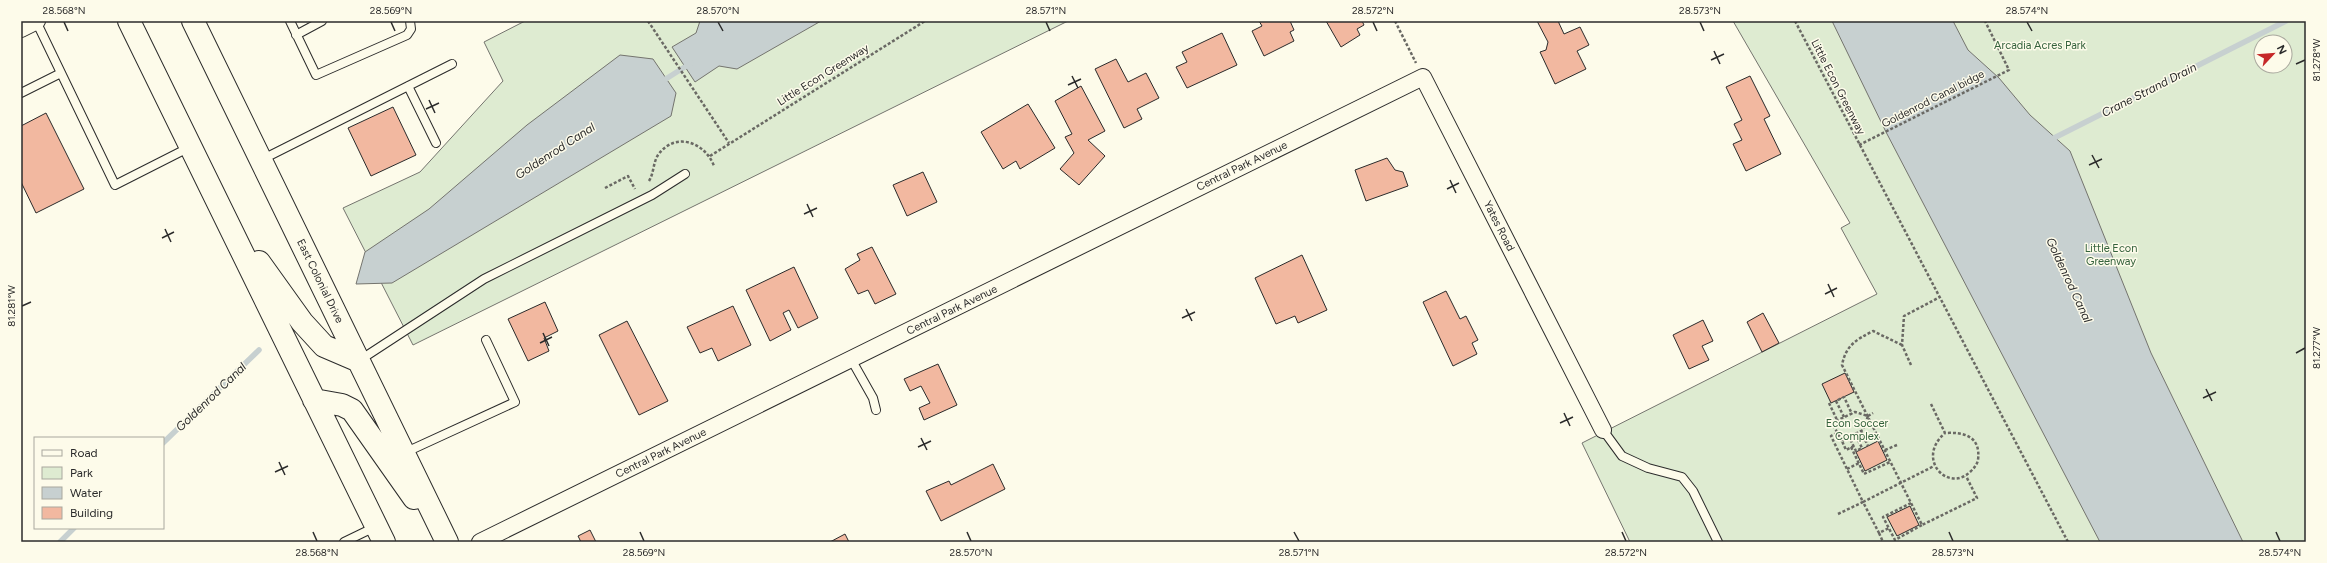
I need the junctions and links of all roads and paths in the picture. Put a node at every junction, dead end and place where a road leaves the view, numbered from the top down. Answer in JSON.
{"nodes":[{"id":1,"x":36,"y":21,"type":"edge"},
{"id":2,"x":129,"y":21,"type":"edge"},
{"id":3,"x":192,"y":21,"type":"edge"},
{"id":4,"x":290,"y":21,"type":"edge"},
{"id":5,"x":322,"y":21,"type":"edge"},
{"id":6,"x":410,"y":21,"type":"edge"},
{"id":7,"x":648,"y":21,"type":"edge"},
{"id":8,"x":925,"y":21,"type":"edge"},
{"id":9,"x":1395,"y":21,"type":"edge"},
{"id":10,"x":1795,"y":21,"type":"edge"},
{"id":11,"x":1985,"y":21,"type":"edge"},
{"id":12,"x":21,"y":29,"type":"edge"},
{"id":13,"x":296,"y":35,"type":"junction"},
{"id":14,"x":452,"y":64,"type":"dead end"},
{"id":15,"x":61,"y":73,"type":"junction"},
{"id":16,"x":1423,"y":77,"type":"junction"},
{"id":17,"x":408,"y":86,"type":"junction"},
{"id":18,"x":21,"y":93,"type":"edge"},
{"id":19,"x":436,"y":143,"type":"dead end"},
{"id":20,"x":729,"y":143,"type":"junction"},
{"id":21,"x":1859,"y":145,"type":"junction"},
{"id":22,"x":190,"y":146,"type":"junction"},
{"id":23,"x":710,"y":156,"type":"junction"},
{"id":24,"x":260,"y":161,"type":"junction"},
{"id":25,"x":714,"y":166,"type":"dead end"},
{"id":26,"x":685,"y":174,"type":"dead end"},
{"id":27,"x":208,"y":184,"type":"junction"},
{"id":28,"x":645,"y":184,"type":"dead end"},
{"id":29,"x":640,"y":186,"type":"dead end"},
{"id":30,"x":604,"y":188,"type":"dead end"},
{"id":31,"x":1940,"y":297,"type":"junction"},
{"id":32,"x":486,"y":340,"type":"dead end"},
{"id":33,"x":1902,"y":345,"type":"junction"},
{"id":34,"x":851,"y":359,"type":"junction"},
{"id":35,"x":359,"y":361,"type":"junction"},
{"id":36,"x":1911,"y":365,"type":"dead end"},
{"id":37,"x":314,"y":400,"type":"junction"},
{"id":38,"x":1829,"y":403,"type":"dead end"},
{"id":39,"x":1931,"y":404,"type":"dead end"},
{"id":40,"x":876,"y":410,"type":"dead end"},
{"id":41,"x":1852,"y":414,"type":"junction"},
{"id":42,"x":1873,"y":414,"type":"dead end"},
{"id":43,"x":1868,"y":416,"type":"junction"},
{"id":44,"x":1844,"y":417,"type":"junction"},
{"id":45,"x":1837,"y":420,"type":"junction"},
{"id":46,"x":1603,"y":430,"type":"joint"},
{"id":47,"x":1861,"y":431,"type":"junction"},
{"id":48,"x":1837,"y":433,"type":"junction"},
{"id":49,"x":1945,"y":433,"type":"junction"},
{"id":50,"x":1855,"y":434,"type":"junction"},
{"id":51,"x":1849,"y":437,"type":"junction"},
{"id":52,"x":1842,"y":441,"type":"junction"},
{"id":53,"x":1897,"y":445,"type":"dead end"},
{"id":54,"x":1868,"y":446,"type":"dead end"},
{"id":55,"x":1852,"y":447,"type":"junction"},
{"id":56,"x":1884,"y":450,"type":"junction"},
{"id":57,"x":396,"y":457,"type":"junction"},
{"id":58,"x":1890,"y":462,"type":"junction"},
{"id":59,"x":1859,"y":463,"type":"junction"},
{"id":60,"x":1934,"y":466,"type":"junction"},
{"id":61,"x":1847,"y":469,"type":"junction"},
{"id":62,"x":1966,"y":476,"type":"junction"},
{"id":63,"x":1901,"y":483,"type":"junction"},
{"id":64,"x":1863,"y":502,"type":"junction"},
{"id":65,"x":1911,"y":503,"type":"junction"},
{"id":66,"x":1838,"y":514,"type":"dead end"},
{"id":67,"x":1922,"y":525,"type":"junction"},
{"id":68,"x":1889,"y":528,"type":"junction"},
{"id":69,"x":1879,"y":533,"type":"junction"},
{"id":70,"x":380,"y":534,"type":"edge"},
{"id":71,"x":344,"y":542,"type":"edge"},
{"id":72,"x":446,"y":542,"type":"edge"},
{"id":73,"x":480,"y":542,"type":"edge"},
{"id":74,"x":1718,"y":542,"type":"edge"},
{"id":75,"x":1883,"y":542,"type":"edge"},
{"id":76,"x":2068,"y":542,"type":"edge"}],
"edges":[{"from":1,"to":12,"type":"street"},
{"from":1,"to":15,"type":"lane"},
{"from":2,"to":22,"type":"highway"},
{"from":3,"to":24,"type":"highway","name":"East Colonial Drive"},
{"from":4,"to":13,"type":"lane"},
{"from":5,"to":13,"type":"lane"},
{"from":6,"to":13,"type":"lane"},
{"from":7,"to":20,"type":"path"},
{"from":8,"to":20,"type":"path","name":"Little Econ Greenway"},
{"from":9,"to":16,"type":"path"},
{"from":10,"to":21,"type":"path","name":"Little Econ Greenway"},
{"from":11,"to":21,"type":"path","name":"Goldenrod Canal bidge"},
{"from":14,"to":17,"type":"lane"},
{"from":15,"to":18,"type":"lane"},
{"from":15,"to":22,"type":"lane"},
{"from":16,"to":34,"type":"street","name":"Central Park Avenue"},
{"from":16,"to":46,"type":"street","name":"Yates Road"},
{"from":17,"to":19,"type":"lane"},
{"from":17,"to":24,"type":"lane"},
{"from":20,"to":23,"type":"path","name":"Little Econ Greenway"},
{"from":21,"to":31,"type":"path","name":"Little Econ Greenway"},
{"from":22,"to":27,"type":"highway"},
{"from":23,"to":25,"type":"path"},
{"from":23,"to":28,"type":"path"},
{"from":24,"to":35,"type":"highway","name":"East Colonial Drive"},
{"from":26,"to":35,"type":"lane"},
{"from":27,"to":35,"type":"highway"},
{"from":27,"to":37,"type":"highway"},
{"from":29,"to":30,"type":"path"},
{"from":31,"to":33,"type":"path"},
{"from":31,"to":76,"type":"path","name":"Little Econ Greenway"},
{"from":32,"to":57,"type":"lane"},
{"from":33,"to":36,"type":"path"},
{"from":33,"to":43,"type":"path"},
{"from":34,"to":40,"type":"lane"},
{"from":34,"to":73,"type":"street","name":"Central Park Avenue"},
{"from":35,"to":57,"type":"highway","name":"East Colonial Drive"},
{"from":37,"to":57,"type":"highway"},
{"from":37,"to":70,"type":"highway"},
{"from":38,"to":45,"type":"path"},
{"from":39,"to":49,"type":"path"},
{"from":41,"to":43,"type":"path"},
{"from":41,"to":44,"type":"path"},
{"from":41,"to":44,"type":"path"},
{"from":42,"to":43,"type":"path"},
{"from":43,"to":47,"type":"path"},
{"from":43,"to":56,"type":"path"},
{"from":44,"to":45,"type":"path"},
{"from":45,"to":48,"type":"path"},
{"from":46,"to":74,"type":"lane"},
{"from":47,"to":50,"type":"path"},
{"from":47,"to":54,"type":"path"},
{"from":48,"to":52,"type":"path"},
{"from":48,"to":61,"type":"path"},
{"from":49,"to":60,"type":"path"},
{"from":49,"to":62,"type":"path"},
{"from":50,"to":51,"type":"path"},
{"from":50,"to":55,"type":"path"},
{"from":51,"to":52,"type":"path"},
{"from":51,"to":55,"type":"path"},
{"from":52,"to":55,"type":"path"},
{"from":53,"to":56,"type":"path"},
{"from":55,"to":59,"type":"path"},
{"from":56,"to":58,"type":"path"},
{"from":57,"to":72,"type":"highway"},
{"from":58,"to":59,"type":"path"},
{"from":58,"to":63,"type":"path"},
{"from":59,"to":61,"type":"path"},
{"from":60,"to":62,"type":"path"},
{"from":60,"to":63,"type":"path"},
{"from":61,"to":64,"type":"path"},
{"from":62,"to":67,"type":"path"},
{"from":63,"to":64,"type":"path"},
{"from":63,"to":65,"type":"path"},
{"from":64,"to":66,"type":"path"},
{"from":64,"to":69,"type":"path"},
{"from":65,"to":67,"type":"path"},
{"from":65,"to":68,"type":"path"},
{"from":67,"to":68,"type":"path"},
{"from":68,"to":69,"type":"path"},
{"from":69,"to":75,"type":"path"},
{"from":70,"to":71,"type":"lane"}]}
